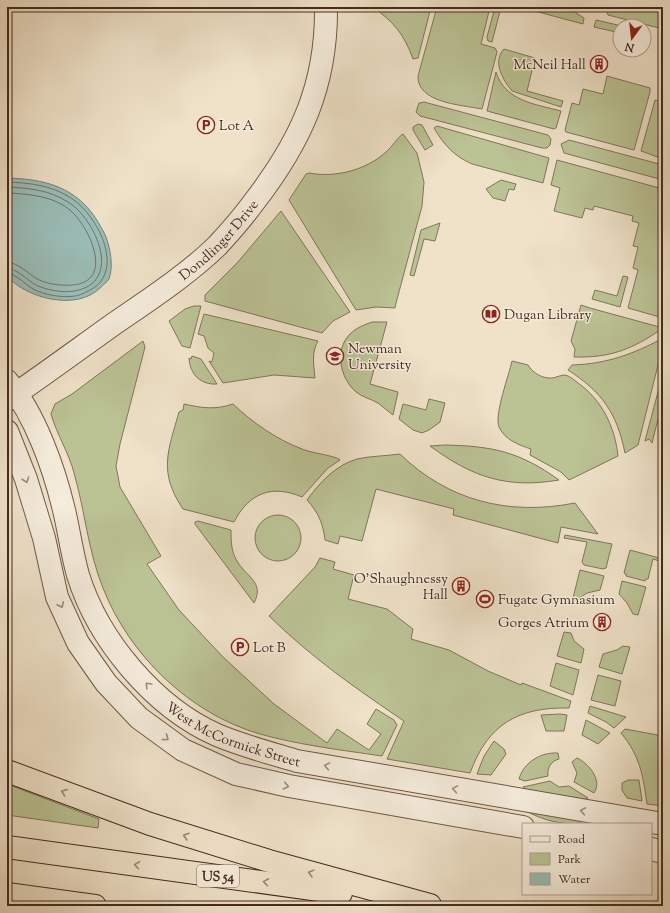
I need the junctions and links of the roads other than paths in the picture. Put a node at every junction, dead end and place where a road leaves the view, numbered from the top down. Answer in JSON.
{"nodes":[{"id":1,"x":326,"y":7,"type":"edge"},
{"id":2,"x":10,"y":391,"type":"edge"},
{"id":3,"x":7,"y":430,"type":"edge"},
{"id":4,"x":7,"y":771,"type":"edge"},
{"id":5,"x":663,"y":824,"type":"edge"},
{"id":6,"x":522,"y":827,"type":"edge"},
{"id":7,"x":7,"y":847,"type":"edge"},
{"id":8,"x":652,"y":850,"type":"edge"},
{"id":9,"x":663,"y":852,"type":"edge"},
{"id":10,"x":7,"y":894,"type":"edge"},
{"id":11,"x":434,"y":905,"type":"edge"},
{"id":12,"x":95,"y":906,"type":"edge"}],
"edges":[{"from":1,"to":2,"type":"street","name":"Dondlinger Drive"},
{"from":5,"to":2,"type":"street","name":"West McCormick Street","one_way":true},
{"from":3,"to":6,"type":"street","name":"West McCormick Street","one_way":true},
{"from":11,"to":4,"type":"highway","one_way":true},
{"from":11,"to":7,"type":"highway","number":"US 54","one_way":true},
{"from":8,"to":9,"type":"street"},
{"from":10,"to":12,"type":"highway"}]}
